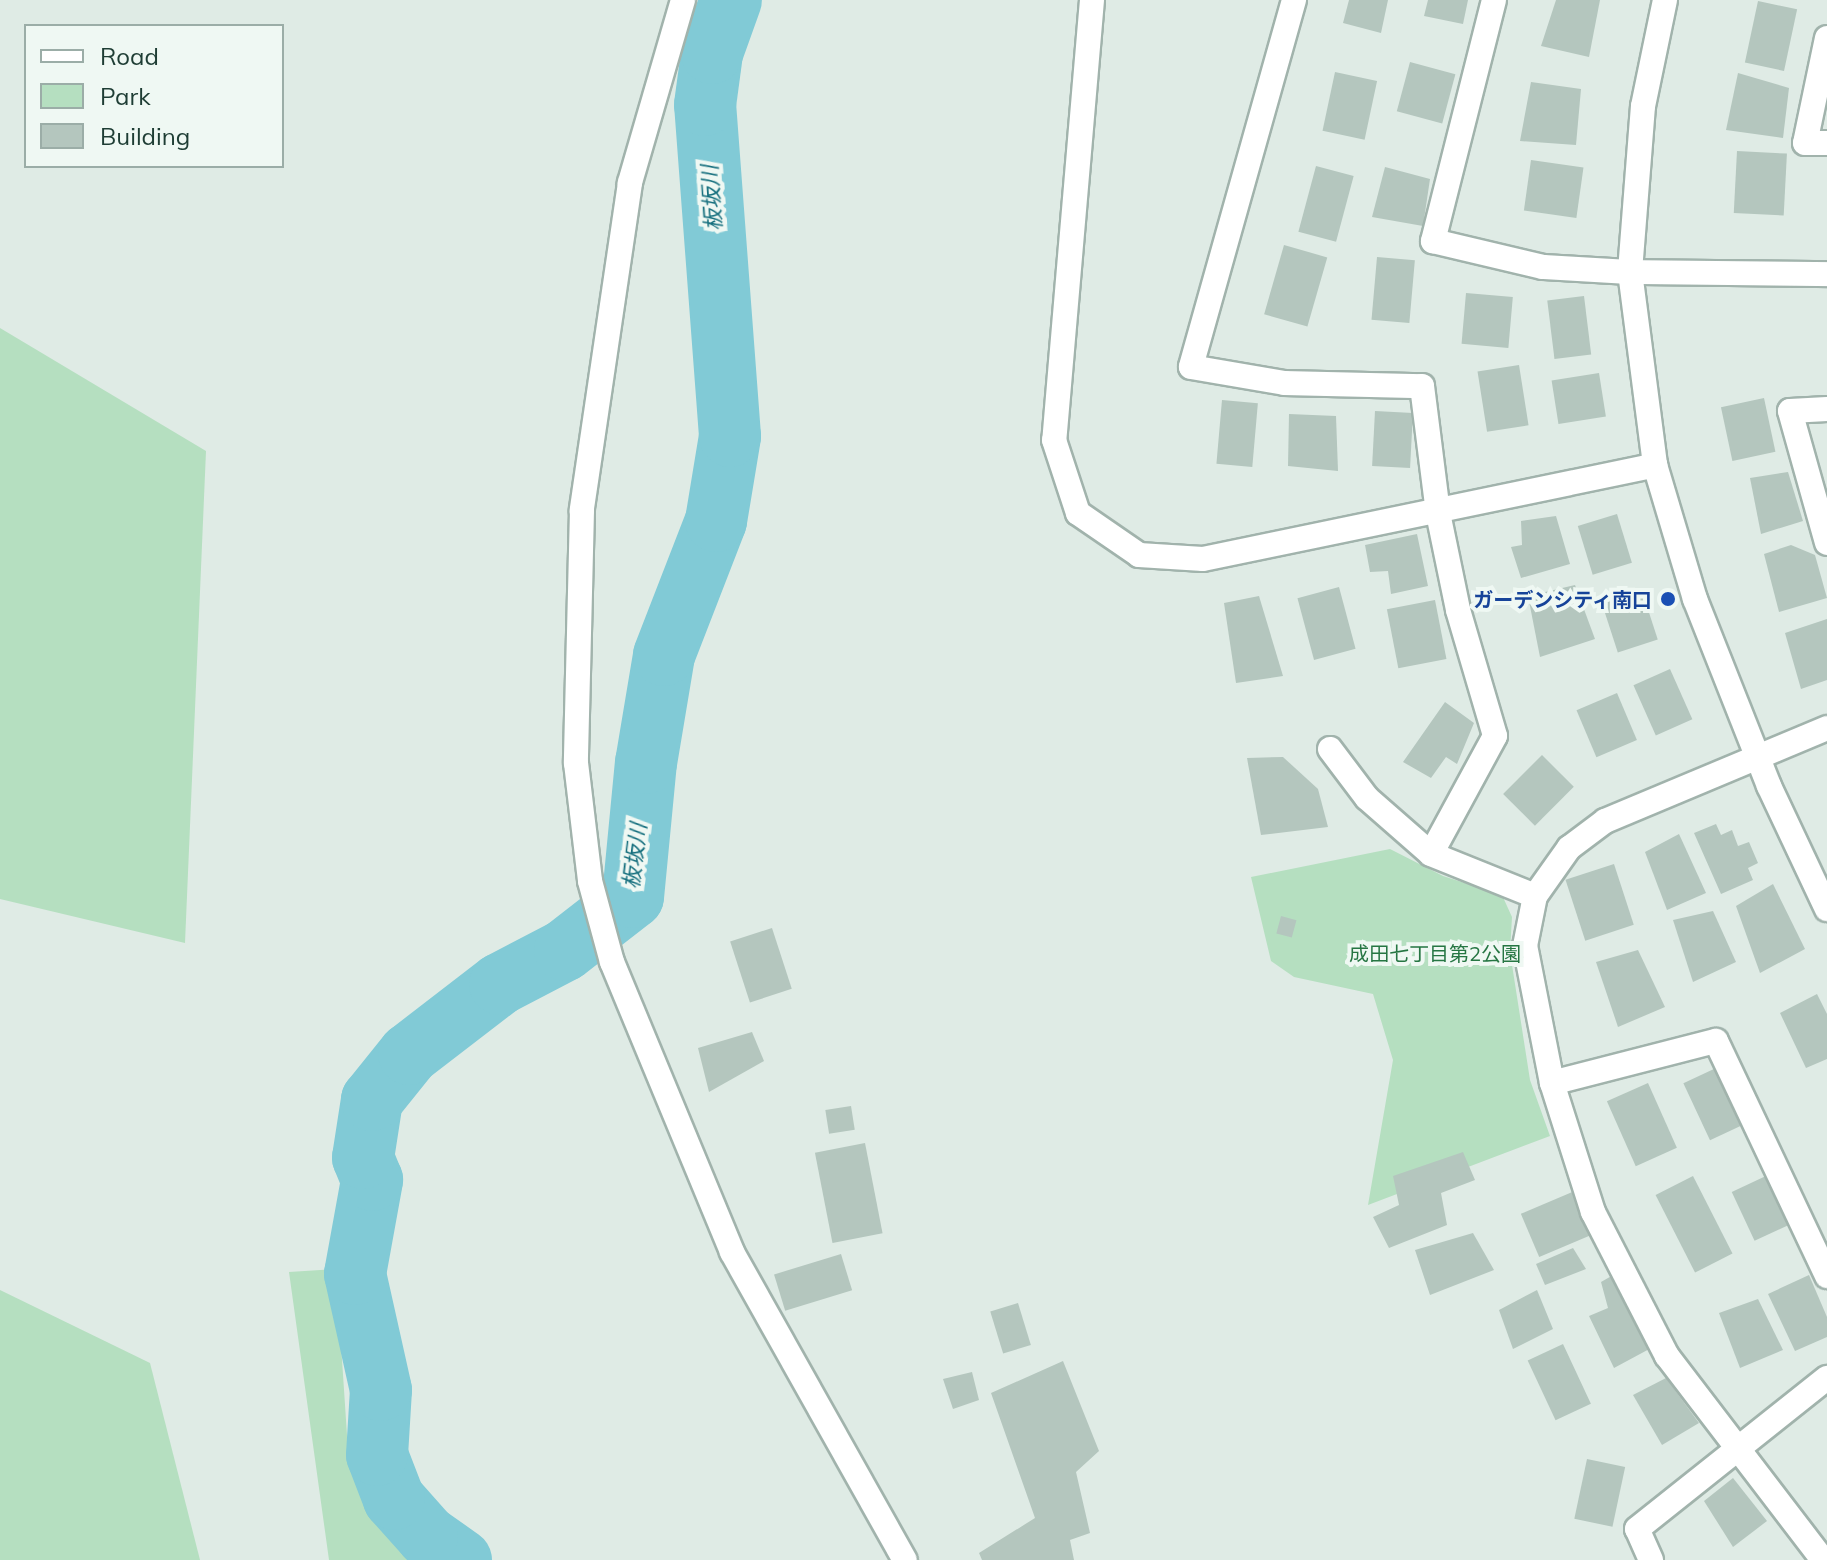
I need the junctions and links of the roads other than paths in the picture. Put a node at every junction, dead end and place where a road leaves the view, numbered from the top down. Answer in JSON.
{"nodes":[{"id":1,"x":683,"y":0,"type":"edge"},
{"id":2,"x":1092,"y":0,"type":"edge"},
{"id":3,"x":1294,"y":0,"type":"edge"},
{"id":4,"x":1494,"y":0,"type":"edge"},
{"id":5,"x":1665,"y":0,"type":"edge"},
{"id":6,"x":1827,"y":38,"type":"edge"},
{"id":7,"x":1827,"y":143,"type":"edge"},
{"id":8,"x":1630,"y":272,"type":"junction"},
{"id":9,"x":1827,"y":274,"type":"edge"},
{"id":10,"x":1827,"y":409,"type":"edge"},
{"id":11,"x":1655,"y":465,"type":"junction"},
{"id":12,"x":1438,"y":513,"type":"junction"},
{"id":13,"x":1827,"y":543,"type":"edge"},
{"id":14,"x":1827,"y":728,"type":"edge"},
{"id":15,"x":1330,"y":749,"type":"dead end"},
{"id":16,"x":1756,"y":755,"type":"junction"},
{"id":17,"x":1431,"y":854,"type":"junction"},
{"id":18,"x":1535,"y":896,"type":"junction"},
{"id":19,"x":1827,"y":909,"type":"edge"},
{"id":20,"x":1552,"y":1083,"type":"junction"},
{"id":21,"x":1827,"y":1276,"type":"edge"},
{"id":22,"x":1827,"y":1378,"type":"edge"},
{"id":23,"x":1736,"y":1451,"type":"junction"},
{"id":24,"x":905,"y":1560,"type":"edge"},
{"id":25,"x":1651,"y":1560,"type":"edge"},
{"id":26,"x":1823,"y":1560,"type":"edge"}],
"edges":[{"from":1,"to":24,"type":"street"},
{"from":2,"to":12,"type":"street"},
{"from":3,"to":12,"type":"street"},
{"from":4,"to":8,"type":"street"},
{"from":5,"to":8,"type":"street"},
{"from":6,"to":7,"type":"street"},
{"from":8,"to":9,"type":"street"},
{"from":8,"to":11,"type":"street"},
{"from":10,"to":13,"type":"street"},
{"from":11,"to":12,"type":"street"},
{"from":11,"to":16,"type":"street"},
{"from":12,"to":17,"type":"street"},
{"from":14,"to":16,"type":"street"},
{"from":15,"to":17,"type":"street"},
{"from":16,"to":18,"type":"street"},
{"from":16,"to":19,"type":"street"},
{"from":17,"to":18,"type":"street"},
{"from":18,"to":20,"type":"street"},
{"from":20,"to":21,"type":"street"},
{"from":20,"to":23,"type":"street"},
{"from":22,"to":23,"type":"street"},
{"from":23,"to":25,"type":"street"},
{"from":23,"to":26,"type":"street"}]}
